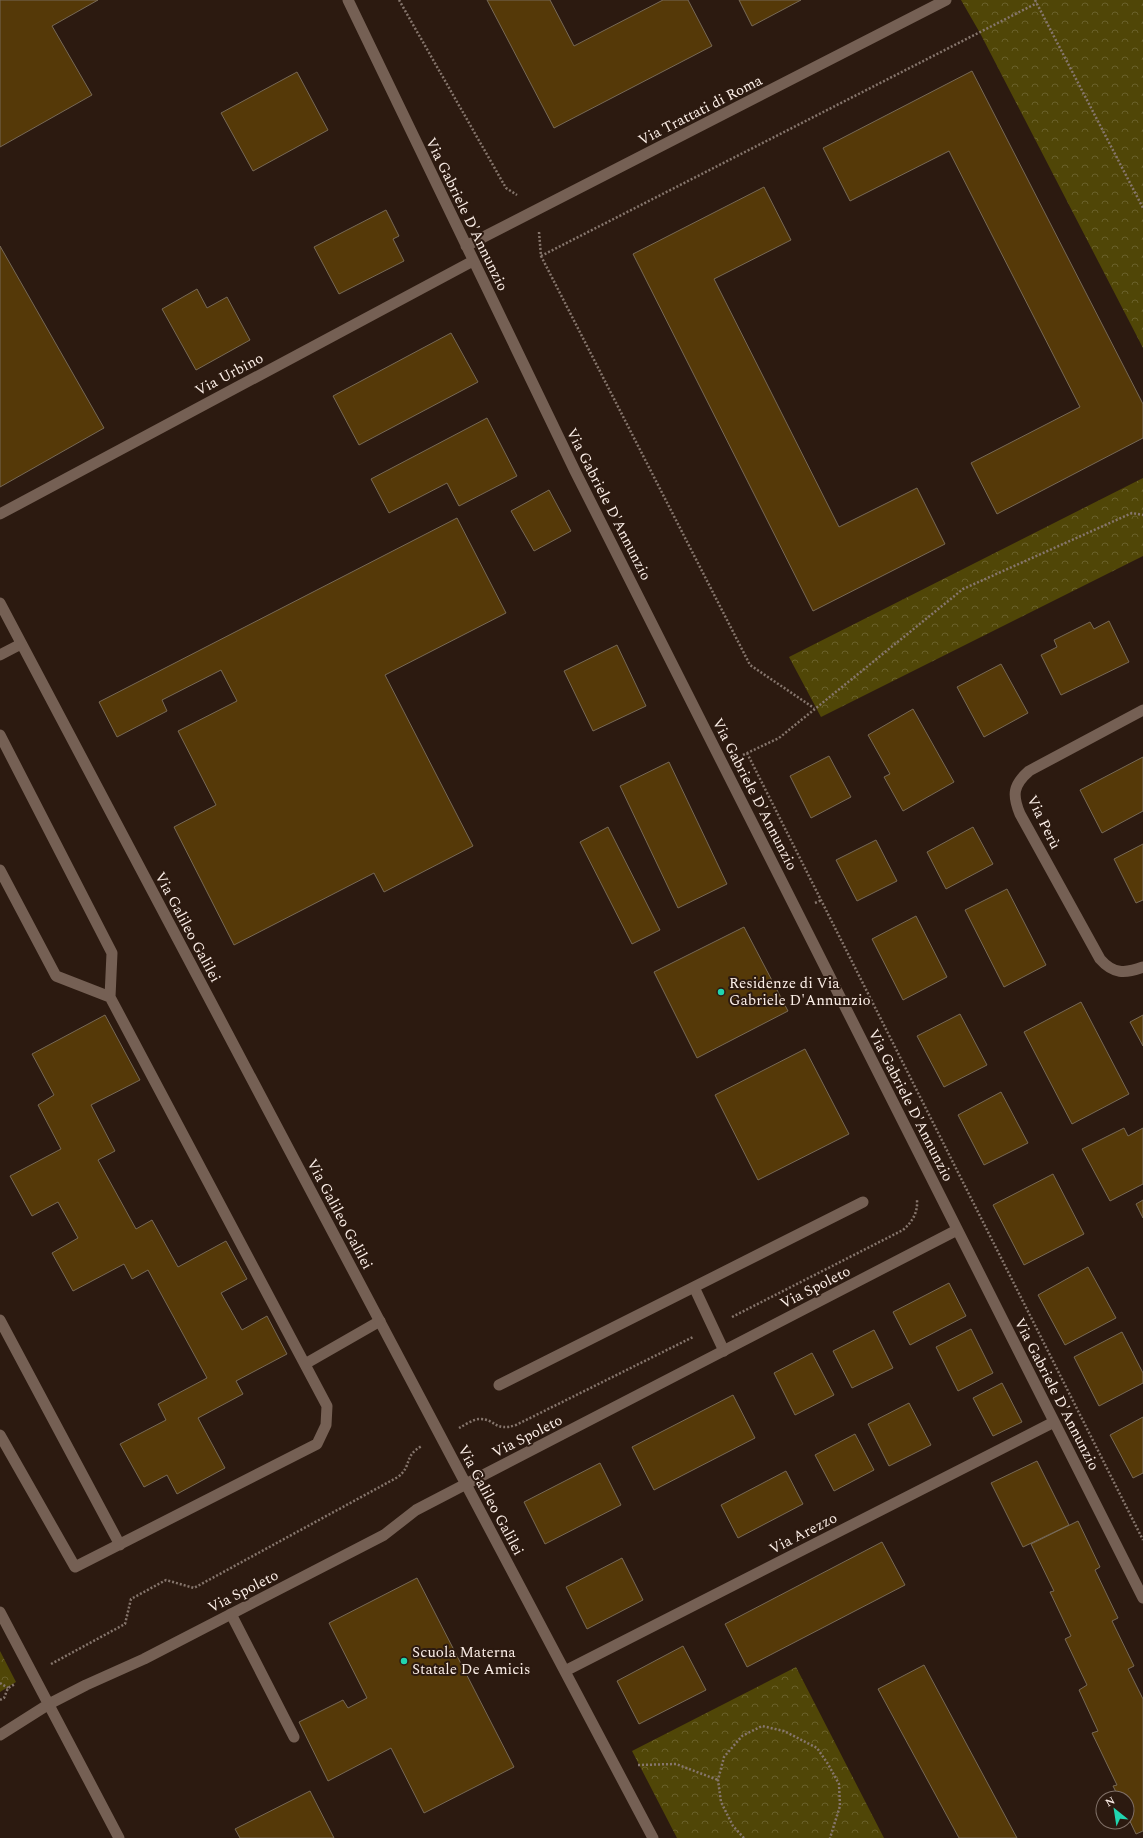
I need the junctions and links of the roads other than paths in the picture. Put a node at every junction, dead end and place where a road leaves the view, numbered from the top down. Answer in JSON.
{"nodes":[{"id":1,"x":348,"y":0,"type":"edge"},
{"id":2,"x":946,"y":0,"type":"edge"},
{"id":3,"x":466,"y":246,"type":"junction"},
{"id":4,"x":473,"y":261,"type":"junction"},
{"id":5,"x":0,"y":514,"type":"edge"},
{"id":6,"x":0,"y":603,"type":"edge"},
{"id":7,"x":21,"y":644,"type":"junction"},
{"id":8,"x":0,"y":655,"type":"edge"},
{"id":9,"x":1143,"y":710,"type":"edge"},
{"id":10,"x":0,"y":735,"type":"edge"},
{"id":11,"x":0,"y":870,"type":"edge"},
{"id":12,"x":1143,"y":967,"type":"edge"},
{"id":13,"x":110,"y":997,"type":"junction"},
{"id":14,"x":863,"y":1202,"type":"dead end"},
{"id":15,"x":957,"y":1230,"type":"junction"},
{"id":16,"x":694,"y":1287,"type":"junction"},
{"id":17,"x":0,"y":1320,"type":"edge"},
{"id":18,"x":380,"y":1321,"type":"junction"},
{"id":19,"x":724,"y":1351,"type":"junction"},
{"id":20,"x":305,"y":1364,"type":"junction"},
{"id":21,"x":499,"y":1385,"type":"dead end"},
{"id":22,"x":1054,"y":1422,"type":"junction"},
{"id":23,"x":0,"y":1435,"type":"edge"},
{"id":24,"x":466,"y":1484,"type":"junction"},
{"id":25,"x":120,"y":1545,"type":"junction"},
{"id":26,"x":1143,"y":1598,"type":"edge"},
{"id":27,"x":0,"y":1612,"type":"edge"},
{"id":28,"x":231,"y":1614,"type":"junction"},
{"id":29,"x":565,"y":1671,"type":"junction"},
{"id":30,"x":49,"y":1704,"type":"junction"},
{"id":31,"x":0,"y":1735,"type":"edge"},
{"id":32,"x":294,"y":1737,"type":"dead end"},
{"id":33,"x":119,"y":1838,"type":"edge"},
{"id":34,"x":653,"y":1838,"type":"edge"}],
"edges":[{"from":1,"to":3,"type":"street","name":"Via Gabriele D'Annunzio"},
{"from":2,"to":3,"type":"street","name":"Via Trattati di Roma"},
{"from":3,"to":4,"type":"street","name":"Via Gabriele D'Annunzio"},
{"from":4,"to":5,"type":"street","name":"Via Urbino"},
{"from":4,"to":15,"type":"street","name":"Via Gabriele D'Annunzio"},
{"from":6,"to":7,"type":"street","name":"Via Galileo Galilei"},
{"from":7,"to":8,"type":"street"},
{"from":7,"to":18,"type":"street","name":"Via Galileo Galilei"},
{"from":9,"to":12,"type":"street","name":"Via Perù"},
{"from":10,"to":13,"type":"street"},
{"from":11,"to":13,"type":"street"},
{"from":13,"to":20,"type":"street"},
{"from":14,"to":16,"type":"street"},
{"from":15,"to":19,"type":"street","name":"Via Spoleto"},
{"from":15,"to":22,"type":"street","name":"Via Gabriele D'Annunzio"},
{"from":16,"to":19,"type":"street"},
{"from":16,"to":21,"type":"street"},
{"from":17,"to":25,"type":"street"},
{"from":18,"to":20,"type":"street"},
{"from":18,"to":24,"type":"street","name":"Via Galileo Galilei"},
{"from":19,"to":24,"type":"street","name":"Via Spoleto"},
{"from":20,"to":25,"type":"street"},
{"from":22,"to":26,"type":"street","name":"Via Gabriele D'Annunzio"},
{"from":22,"to":29,"type":"street","name":"Via Arezzo"},
{"from":23,"to":25,"type":"street"},
{"from":24,"to":28,"type":"street","name":"Via Spoleto"},
{"from":24,"to":29,"type":"street","name":"Via Galileo Galilei"},
{"from":27,"to":30,"type":"street"},
{"from":28,"to":30,"type":"street","name":"Via Spoleto"},
{"from":28,"to":32,"type":"street"},
{"from":29,"to":34,"type":"street","name":"Via Galileo Galilei"},
{"from":30,"to":31,"type":"street","name":"Via Spoleto"},
{"from":30,"to":33,"type":"street"}]}
